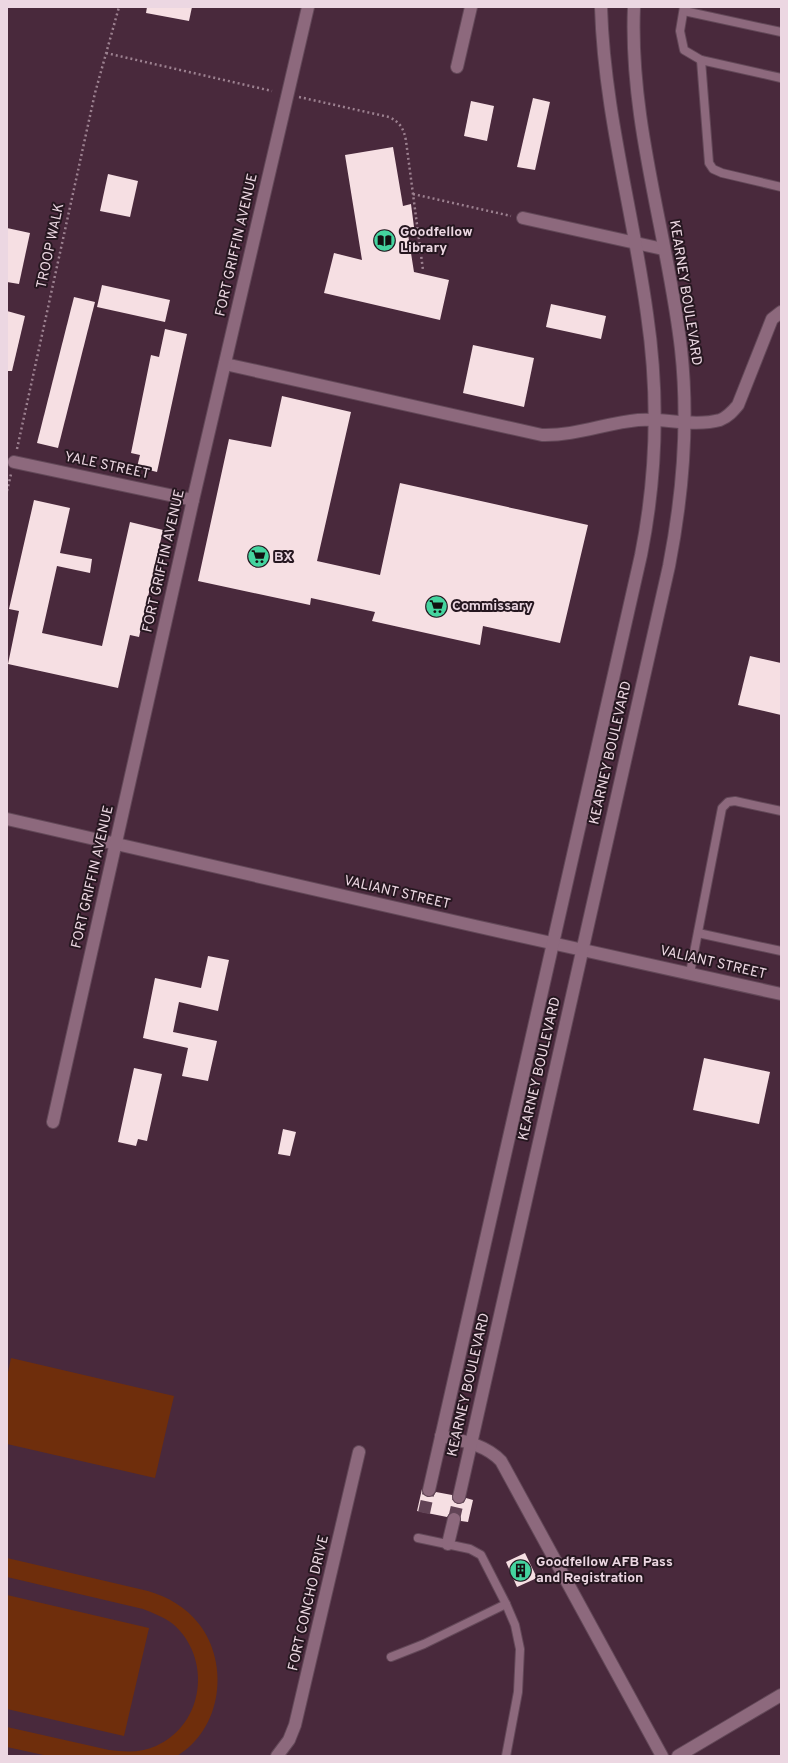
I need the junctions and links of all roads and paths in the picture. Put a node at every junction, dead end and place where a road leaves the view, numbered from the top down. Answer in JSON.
{"nodes":[{"id":1,"x":119,"y":7,"type":"edge"},
{"id":2,"x":308,"y":7,"type":"edge"},
{"id":3,"x":470,"y":7,"type":"edge"},
{"id":4,"x":601,"y":7,"type":"edge"},
{"id":5,"x":634,"y":7,"type":"edge"},
{"id":6,"x":684,"y":9,"type":"edge"},
{"id":7,"x":781,"y":32,"type":"edge"},
{"id":8,"x":106,"y":53,"type":"junction"},
{"id":9,"x":702,"y":60,"type":"junction"},
{"id":10,"x":457,"y":67,"type":"dead end"},
{"id":11,"x":781,"y":78,"type":"edge"},
{"id":12,"x":272,"y":91,"type":"dead end"},
{"id":13,"x":297,"y":96,"type":"dead end"},
{"id":14,"x":781,"y":186,"type":"edge"},
{"id":15,"x":413,"y":194,"type":"junction"},
{"id":16,"x":523,"y":218,"type":"joint"},
{"id":17,"x":635,"y":243,"type":"junction"},
{"id":18,"x":664,"y":249,"type":"junction"},
{"id":19,"x":423,"y":270,"type":"dead end"},
{"id":20,"x":781,"y":312,"type":"edge"},
{"id":21,"x":225,"y":364,"type":"junction"},
{"id":22,"x":656,"y":420,"type":"junction"},
{"id":23,"x":684,"y":422,"type":"junction"},
{"id":24,"x":14,"y":462,"type":"junction"},
{"id":25,"x":7,"y":491,"type":"edge"},
{"id":26,"x":193,"y":500,"type":"junction"},
{"id":27,"x":781,"y":811,"type":"edge"},
{"id":28,"x":7,"y":819,"type":"edge"},
{"id":29,"x":116,"y":843,"type":"junction"},
{"id":30,"x":698,"y":933,"type":"junction"},
{"id":31,"x":552,"y":943,"type":"junction"},
{"id":32,"x":582,"y":949,"type":"junction"},
{"id":33,"x":781,"y":951,"type":"edge"},
{"id":34,"x":690,"y":973,"type":"junction"},
{"id":35,"x":781,"y":994,"type":"edge"},
{"id":36,"x":53,"y":1122,"type":"dead end"},
{"id":37,"x":441,"y":1436,"type":"junction"},
{"id":38,"x":471,"y":1443,"type":"junction"},
{"id":39,"x":359,"y":1452,"type":"dead end"},
{"id":40,"x":429,"y":1490,"type":"tunnel mouth"},
{"id":41,"x":459,"y":1496,"type":"tunnel mouth"},
{"id":42,"x":454,"y":1519,"type":"tunnel mouth"},
{"id":43,"x":418,"y":1538,"type":"dead end"},
{"id":44,"x":448,"y":1544,"type":"junction"},
{"id":45,"x":506,"y":1604,"type":"junction"},
{"id":46,"x":391,"y":1657,"type":"dead end"},
{"id":47,"x":781,"y":1695,"type":"edge"},
{"id":48,"x":277,"y":1756,"type":"edge"},
{"id":49,"x":506,"y":1756,"type":"edge"},
{"id":50,"x":662,"y":1756,"type":"edge"},
{"id":51,"x":678,"y":1756,"type":"edge"}],
"edges":[{"from":1,"to":8,"type":"path","name":"TROOP WALK"},
{"from":2,"to":21,"type":"street","name":"FORT GRIFFIN AVENUE"},
{"from":3,"to":10,"type":"street"},
{"from":4,"to":17,"type":"street","name":"KEARNEY BOULEVARD"},
{"from":5,"to":18,"type":"street","name":"KEARNEY BOULEVARD"},
{"from":6,"to":7,"type":"lane"},
{"from":6,"to":9,"type":"lane"},
{"from":8,"to":12,"type":"path"},
{"from":8,"to":24,"type":"path","name":"TROOP WALK"},
{"from":9,"to":11,"type":"lane"},
{"from":9,"to":14,"type":"lane"},
{"from":13,"to":15,"type":"path"},
{"from":15,"to":16,"type":"path"},
{"from":15,"to":19,"type":"path"},
{"from":16,"to":17,"type":"street"},
{"from":17,"to":18,"type":"street"},
{"from":17,"to":22,"type":"street","name":"KEARNEY BOULEVARD"},
{"from":18,"to":23,"type":"street","name":"KEARNEY BOULEVARD"},
{"from":20,"to":23,"type":"street"},
{"from":21,"to":22,"type":"street"},
{"from":21,"to":26,"type":"street","name":"FORT GRIFFIN AVENUE"},
{"from":22,"to":23,"type":"street"},
{"from":22,"to":31,"type":"street","name":"KEARNEY BOULEVARD"},
{"from":23,"to":32,"type":"street","name":"KEARNEY BOULEVARD"},
{"from":24,"to":25,"type":"path","name":"TROOP WALK"},
{"from":24,"to":26,"type":"street","name":"YALE STREET"},
{"from":26,"to":29,"type":"street","name":"FORT GRIFFIN AVENUE"},
{"from":27,"to":30,"type":"lane"},
{"from":28,"to":29,"type":"street","name":"VALIANT STREET"},
{"from":29,"to":31,"type":"street","name":"VALIANT STREET"},
{"from":29,"to":36,"type":"street","name":"FORT GRIFFIN AVENUE"},
{"from":30,"to":33,"type":"lane"},
{"from":30,"to":34,"type":"lane"},
{"from":31,"to":32,"type":"street","name":"VALIANT STREET"},
{"from":31,"to":37,"type":"street","name":"KEARNEY BOULEVARD"},
{"from":32,"to":34,"type":"street","name":"VALIANT STREET"},
{"from":32,"to":38,"type":"street","name":"KEARNEY BOULEVARD"},
{"from":34,"to":35,"type":"street","name":"VALIANT STREET"},
{"from":37,"to":38,"type":"street"},
{"from":37,"to":40,"type":"street","name":"KEARNEY BOULEVARD"},
{"from":38,"to":41,"type":"street","name":"KEARNEY BOULEVARD"},
{"from":38,"to":50,"type":"street"},
{"from":39,"to":48,"type":"street","name":"FORT CONCHO DRIVE"},
{"from":42,"to":44,"type":"street"},
{"from":43,"to":44,"type":"lane"},
{"from":44,"to":45,"type":"lane"},
{"from":45,"to":46,"type":"lane"},
{"from":45,"to":49,"type":"lane"},
{"from":47,"to":51,"type":"street"}]}
